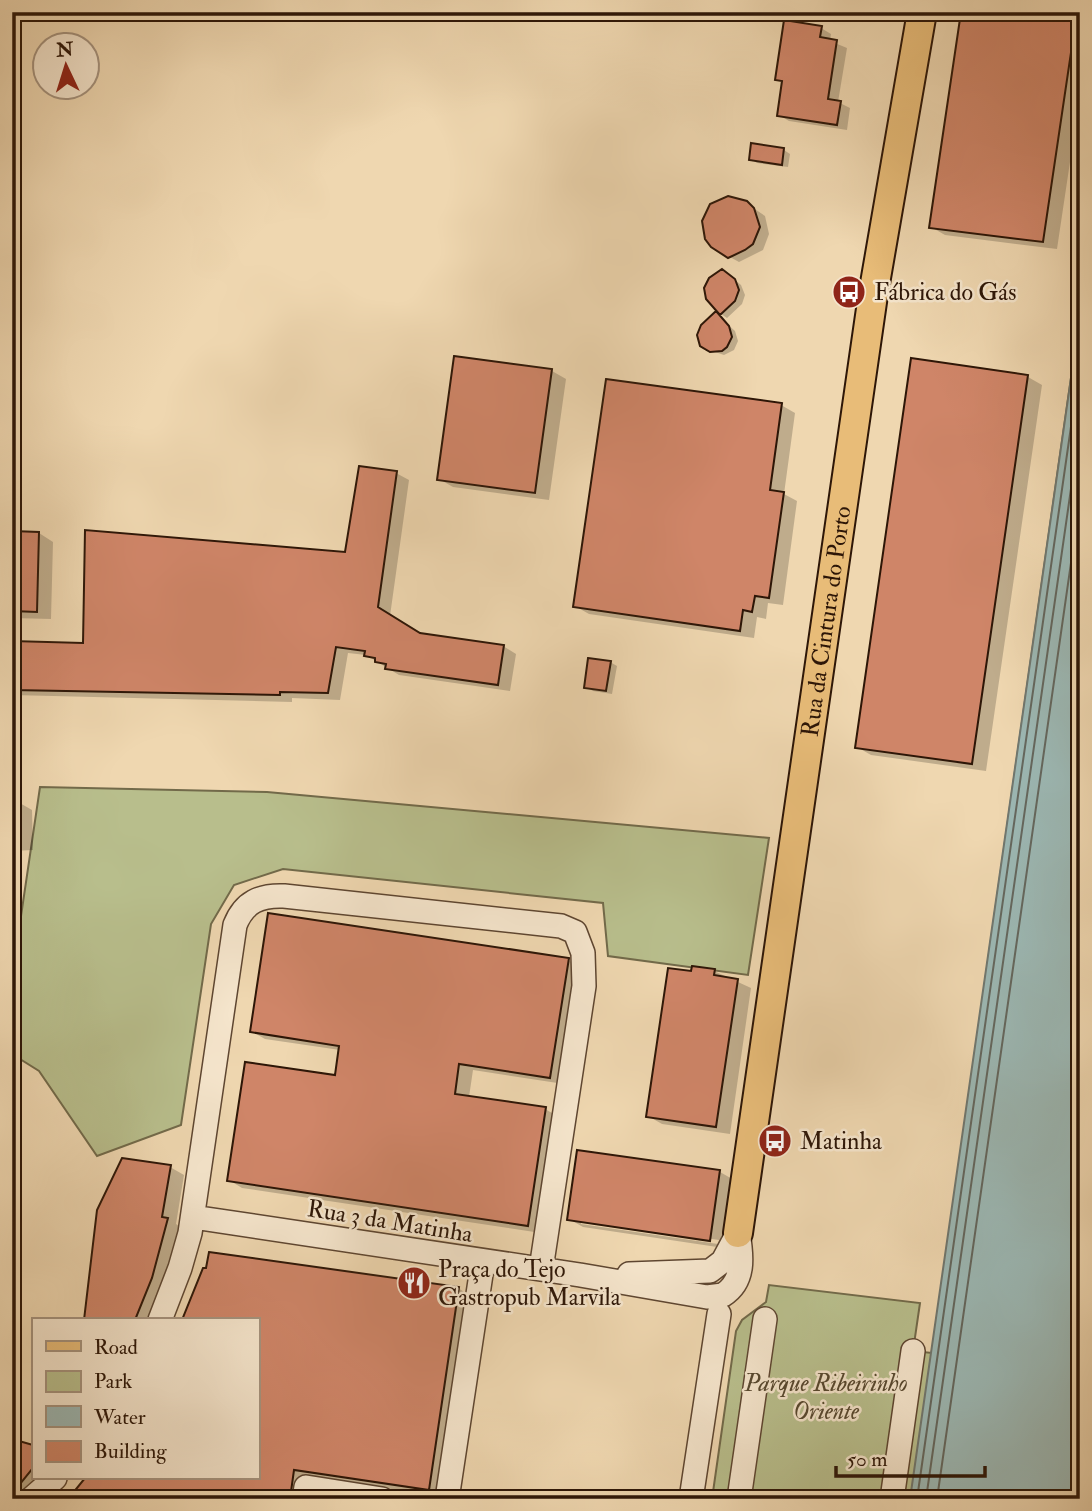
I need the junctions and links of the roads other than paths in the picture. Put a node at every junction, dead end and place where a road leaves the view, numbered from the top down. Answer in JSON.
{"nodes":[{"id":1,"x":922,"y":12,"type":"edge"},
{"id":2,"x":193,"y":1217,"type":"junction"},
{"id":3,"x":738,"y":1233,"type":"joint"},
{"id":4,"x":483,"y":1261,"type":"junction"},
{"id":5,"x":541,"y":1269,"type":"junction"},
{"id":6,"x":719,"y":1314,"type":"dead end"},
{"id":7,"x":161,"y":1318,"type":"edge"},
{"id":8,"x":765,"y":1319,"type":"dead end"},
{"id":9,"x":913,"y":1351,"type":"dead end"},
{"id":10,"x":53,"y":1480,"type":"edge"},
{"id":11,"x":341,"y":1496,"type":"edge"},
{"id":12,"x":31,"y":1499,"type":"edge"},
{"id":13,"x":304,"y":1499,"type":"edge"},
{"id":14,"x":382,"y":1499,"type":"edge"},
{"id":15,"x":447,"y":1499,"type":"edge"},
{"id":16,"x":691,"y":1499,"type":"edge"},
{"id":17,"x":739,"y":1499,"type":"edge"},
{"id":18,"x":892,"y":1499,"type":"edge"}],
"edges":[{"from":1,"to":3,"type":"main road","name":"Rua da Cintura do Porto"},
{"from":2,"to":4,"type":"street","name":"Rua 3 da Matinha"},
{"from":2,"to":5,"type":"street"},
{"from":2,"to":7,"type":"street"},
{"from":3,"to":5,"type":"street","name":"Rua 3 da Matinha"},
{"from":4,"to":5,"type":"street","name":"Rua 3 da Matinha"},
{"from":4,"to":15,"type":"street"},
{"from":6,"to":16,"type":"street"},
{"from":8,"to":17,"type":"street"},
{"from":9,"to":18,"type":"street"},
{"from":10,"to":12,"type":"street"},
{"from":11,"to":13,"type":"street"},
{"from":11,"to":14,"type":"street"}]}
